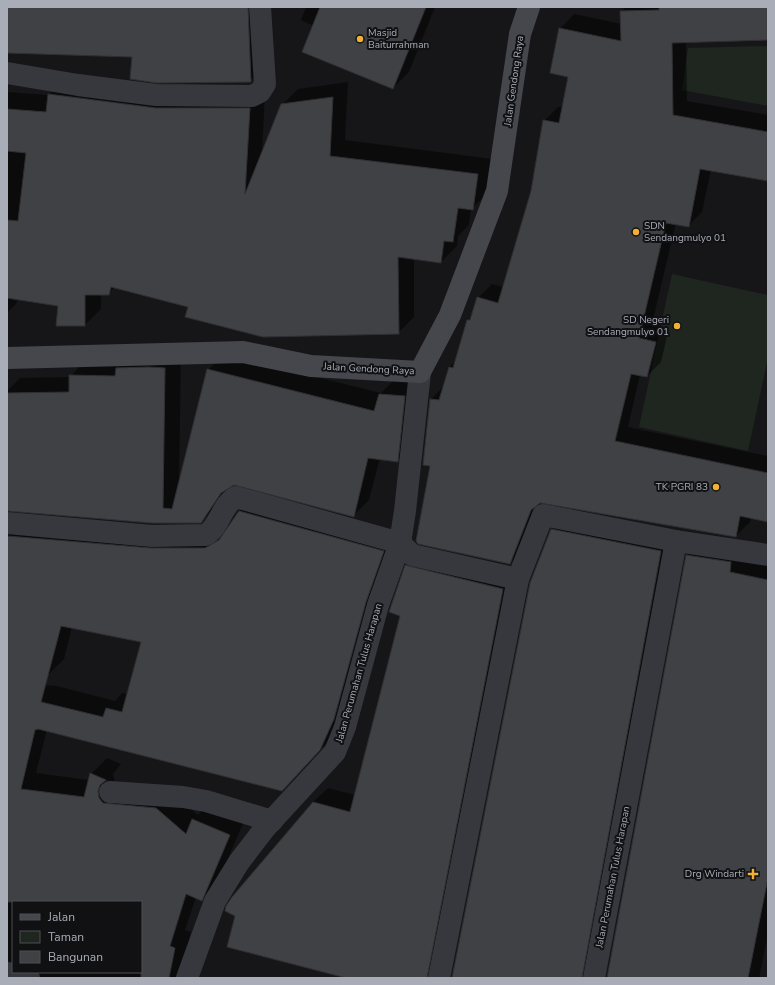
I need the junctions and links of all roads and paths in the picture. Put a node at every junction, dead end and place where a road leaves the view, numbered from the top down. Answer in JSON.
{"nodes":[{"id":1,"x":260,"y":7,"type":"edge"},
{"id":2,"x":529,"y":7,"type":"edge"},
{"id":3,"x":7,"y":73,"type":"edge"},
{"id":4,"x":7,"y":358,"type":"edge"},
{"id":5,"x":420,"y":372,"type":"junction"},
{"id":6,"x":7,"y":523,"type":"edge"},
{"id":7,"x":676,"y":541,"type":"junction"},
{"id":8,"x":400,"y":543,"type":"junction"},
{"id":9,"x":768,"y":555,"type":"edge"},
{"id":10,"x":518,"y":579,"type":"junction"},
{"id":11,"x":110,"y":792,"type":"dead end"},
{"id":12,"x":272,"y":821,"type":"junction"},
{"id":13,"x":7,"y":974,"type":"edge"},
{"id":14,"x":29,"y":978,"type":"edge"},
{"id":15,"x":187,"y":978,"type":"edge"},
{"id":16,"x":439,"y":978,"type":"edge"},
{"id":17,"x":594,"y":978,"type":"edge"}],
"edges":[{"from":1,"to":3,"type":"street"},
{"from":2,"to":5,"type":"main road","name":"Jalan Gendong Raya"},
{"from":4,"to":5,"type":"main road","name":"Jalan Gendong Raya"},
{"from":5,"to":8,"type":"street","name":"Jalan Perumahan Tulus Harapan"},
{"from":6,"to":8,"type":"street"},
{"from":7,"to":9,"type":"street"},
{"from":7,"to":10,"type":"street"},
{"from":7,"to":17,"type":"street","name":"Jalan Perumahan Tulus Harapan"},
{"from":8,"to":10,"type":"street"},
{"from":8,"to":12,"type":"street","name":"Jalan Perumahan Tulus Harapan"},
{"from":10,"to":16,"type":"street"},
{"from":11,"to":12,"type":"street"},
{"from":12,"to":15,"type":"street","name":"Jalan Perumahan Tulus Harapan"},
{"from":13,"to":14,"type":"street"}]}
